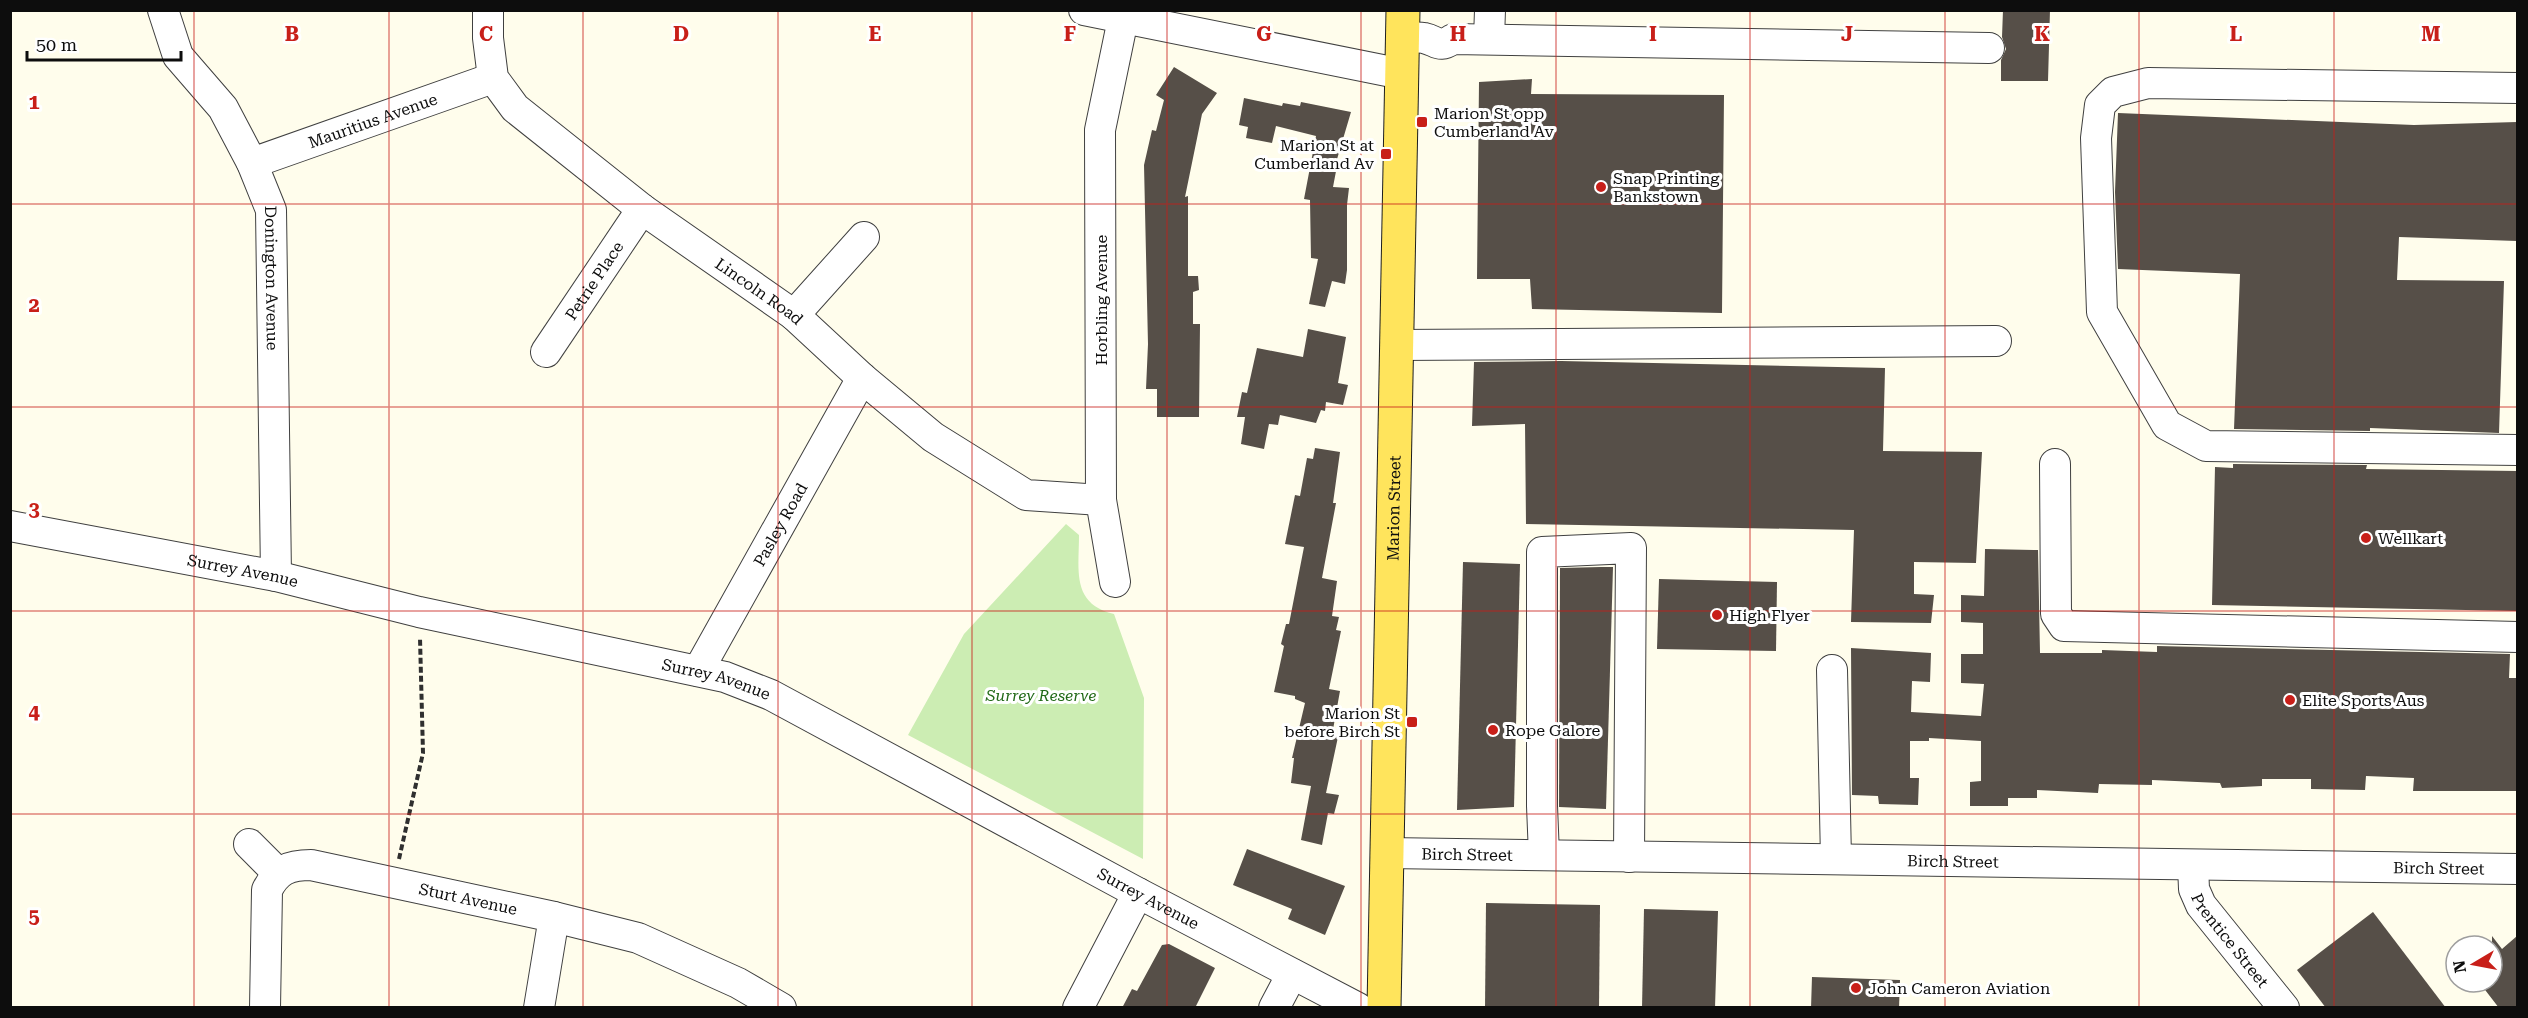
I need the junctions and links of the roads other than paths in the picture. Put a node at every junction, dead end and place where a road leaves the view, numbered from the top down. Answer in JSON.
{"nodes":[{"id":1,"x":163,"y":10,"type":"edge"},
{"id":2,"x":488,"y":10,"type":"edge"},
{"id":3,"x":1084,"y":10,"type":"edge"},
{"id":4,"x":1123,"y":19,"type":"junction"},
{"id":5,"x":1489,"y":25,"type":"edge"},
{"id":6,"x":1422,"y":31,"type":"edge"},
{"id":7,"x":1989,"y":48,"type":"dead end"},
{"id":8,"x":1402,"y":74,"type":"junction"},
{"id":9,"x":493,"y":78,"type":"junction"},
{"id":10,"x":2517,"y":88,"type":"edge"},
{"id":11,"x":252,"y":163,"type":"junction"},
{"id":12,"x":642,"y":209,"type":"junction"},
{"id":13,"x":864,"y":237,"type":"dead end"},
{"id":14,"x":794,"y":315,"type":"junction"},
{"id":15,"x":1996,"y":341,"type":"dead end"},
{"id":16,"x":1396,"y":345,"type":"junction"},
{"id":17,"x":546,"y":352,"type":"dead end"},
{"id":18,"x":862,"y":378,"type":"junction"},
{"id":19,"x":2517,"y":450,"type":"edge"},
{"id":20,"x":2055,"y":464,"type":"dead end"},
{"id":21,"x":1101,"y":500,"type":"junction"},
{"id":22,"x":10,"y":526,"type":"edge"},
{"id":23,"x":276,"y":576,"type":"junction"},
{"id":24,"x":1115,"y":582,"type":"dead end"},
{"id":25,"x":2517,"y":637,"type":"edge"},
{"id":26,"x":1832,"y":670,"type":"dead end"},
{"id":27,"x":698,"y":671,"type":"junction"},
{"id":28,"x":249,"y":844,"type":"dead end"},
{"id":29,"x":1387,"y":853,"type":"junction"},
{"id":30,"x":1544,"y":855,"type":"junction"},
{"id":31,"x":1629,"y":857,"type":"junction"},
{"id":32,"x":1836,"y":860,"type":"junction"},
{"id":33,"x":2193,"y":865,"type":"junction"},
{"id":34,"x":2517,"y":869,"type":"edge"},
{"id":35,"x":278,"y":873,"type":"junction"},
{"id":36,"x":1138,"y":893,"type":"junction"},
{"id":37,"x":554,"y":917,"type":"junction"},
{"id":38,"x":1292,"y":974,"type":"junction"},
{"id":39,"x":265,"y":1008,"type":"edge"},
{"id":40,"x":539,"y":1008,"type":"edge"},
{"id":41,"x":781,"y":1008,"type":"edge"},
{"id":42,"x":1078,"y":1008,"type":"edge"},
{"id":43,"x":1274,"y":1008,"type":"edge"},
{"id":44,"x":1358,"y":1008,"type":"edge"},
{"id":45,"x":1384,"y":1008,"type":"edge"},
{"id":46,"x":2284,"y":1008,"type":"edge"}],
"edges":[{"from":1,"to":11,"type":"street","name":"Donington Avenue"},
{"from":2,"to":9,"type":"street","name":"Lincoln Road"},
{"from":3,"to":4,"type":"street"},
{"from":4,"to":8,"type":"street"},
{"from":4,"to":21,"type":"street","name":"Horbling Avenue"},
{"from":5,"to":6,"type":"street"},
{"from":5,"to":7,"type":"street"},
{"from":6,"to":8,"type":"main road","name":"Marion Street"},
{"from":8,"to":16,"type":"main road","name":"Marion Street"},
{"from":9,"to":11,"type":"street","name":"Mauritius Avenue"},
{"from":9,"to":12,"type":"street","name":"Lincoln Road"},
{"from":10,"to":19,"type":"street"},
{"from":11,"to":23,"type":"street","name":"Donington Avenue"},
{"from":12,"to":14,"type":"street","name":"Lincoln Road"},
{"from":12,"to":17,"type":"street","name":"Petrie Place"},
{"from":13,"to":14,"type":"street"},
{"from":14,"to":18,"type":"street","name":"Lincoln Road"},
{"from":15,"to":16,"type":"street"},
{"from":16,"to":29,"type":"main road","name":"Marion Street"},
{"from":18,"to":21,"type":"street","name":"Lincoln Road"},
{"from":18,"to":27,"type":"street","name":"Pasley Road"},
{"from":20,"to":25,"type":"street"},
{"from":21,"to":24,"type":"street","name":"Horbling Avenue"},
{"from":22,"to":23,"type":"street","name":"Surrey Avenue"},
{"from":23,"to":27,"type":"street","name":"Surrey Avenue"},
{"from":26,"to":32,"type":"street"},
{"from":27,"to":36,"type":"street","name":"Surrey Avenue"},
{"from":28,"to":35,"type":"street"},
{"from":29,"to":30,"type":"street","name":"Birch Street"},
{"from":29,"to":45,"type":"main road","name":"Marion Street"},
{"from":30,"to":31,"type":"street","name":"Birch Street"},
{"from":30,"to":31,"type":"street"},
{"from":31,"to":32,"type":"street","name":"Birch Street"},
{"from":32,"to":33,"type":"street","name":"Birch Street"},
{"from":33,"to":34,"type":"street","name":"Birch Street"},
{"from":33,"to":46,"type":"street","name":"Prentice Street"},
{"from":35,"to":37,"type":"street","name":"Sturt Avenue"},
{"from":35,"to":39,"type":"street"},
{"from":36,"to":38,"type":"street","name":"Surrey Avenue"},
{"from":36,"to":42,"type":"street"},
{"from":37,"to":40,"type":"street"},
{"from":37,"to":41,"type":"street","name":"Sturt Avenue"},
{"from":38,"to":43,"type":"street"},
{"from":38,"to":44,"type":"street","name":"Surrey Avenue"}]}
